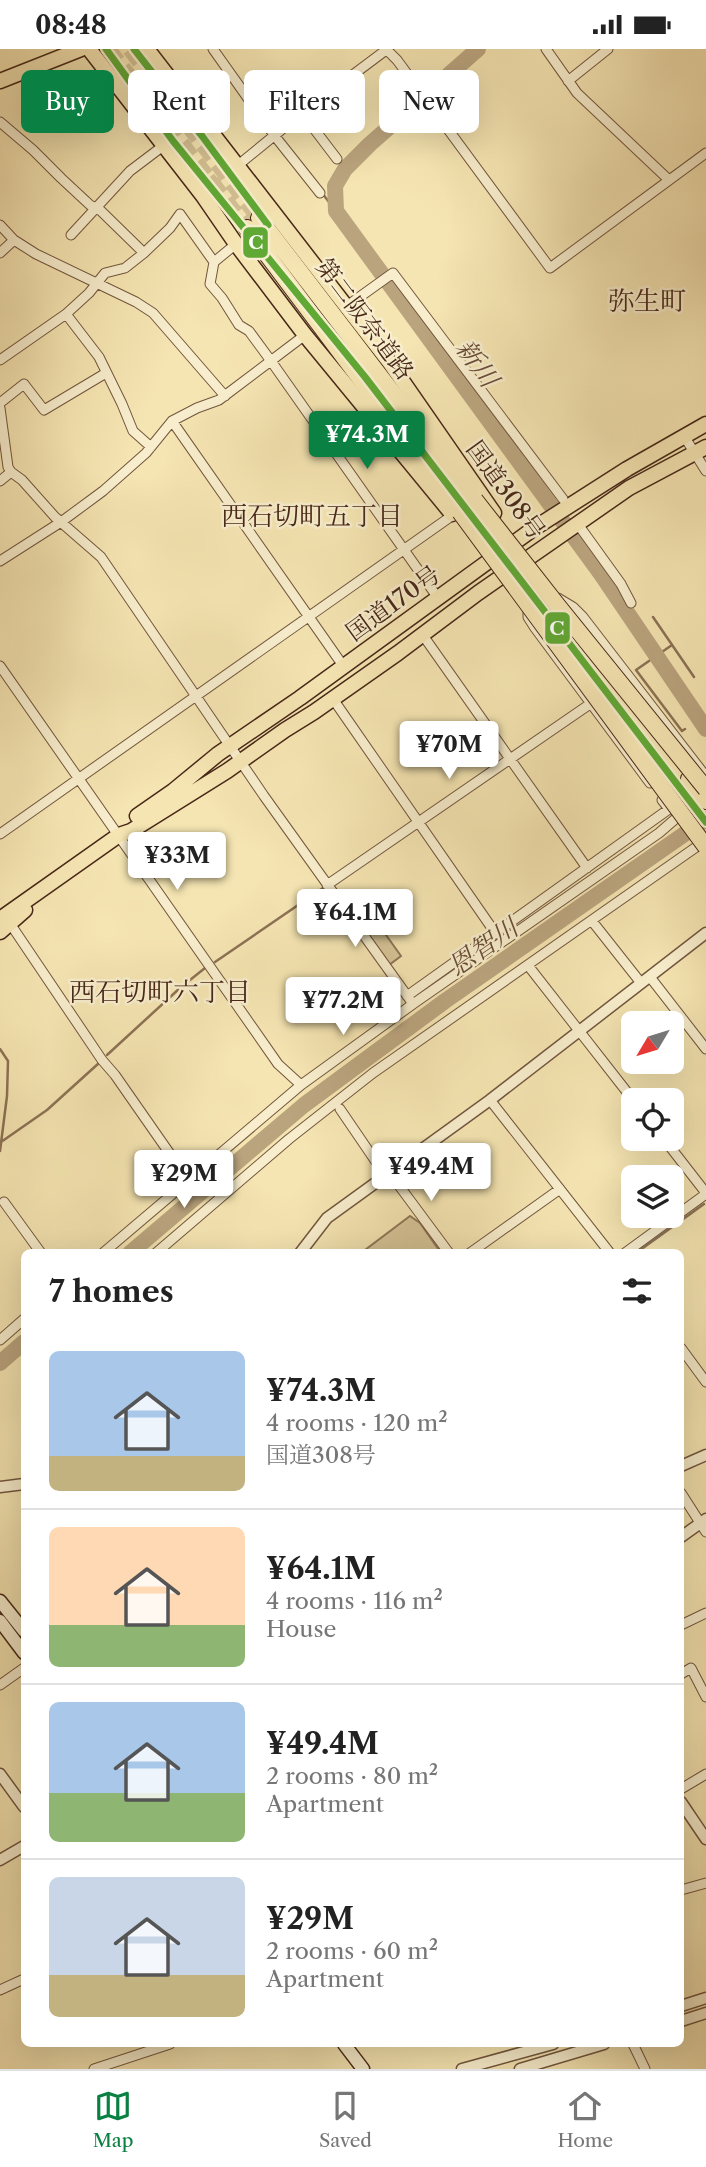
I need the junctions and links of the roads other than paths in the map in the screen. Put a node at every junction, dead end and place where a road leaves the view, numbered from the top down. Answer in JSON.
{"nodes":[{"id":1,"x":81,"y":49,"type":"edge"},
{"id":2,"x":89,"y":49,"type":"edge"},
{"id":3,"x":147,"y":49,"type":"edge"},
{"id":4,"x":213,"y":49,"type":"edge"},
{"id":5,"x":386,"y":49,"type":"edge"},
{"id":6,"x":546,"y":49,"type":"edge"},
{"id":7,"x":608,"y":49,"type":"edge"},
{"id":8,"x":358,"y":70,"type":"edge"},
{"id":9,"x":0,"y":81,"type":"edge"},
{"id":10,"x":568,"y":81,"type":"junction"},
{"id":11,"x":0,"y":123,"type":"edge"},
{"id":12,"x":277,"y":133,"type":"edge"},
{"id":13,"x":317,"y":133,"type":"edge"},
{"id":14,"x":274,"y":135,"type":"junction"},
{"id":15,"x":163,"y":146,"type":"junction"},
{"id":16,"x":706,"y":153,"type":"edge"},
{"id":17,"x":337,"y":159,"type":"dead end"},
{"id":18,"x":237,"y":166,"type":"junction"},
{"id":19,"x":668,"y":180,"type":"junction"},
{"id":20,"x":320,"y":193,"type":"dead end"},
{"id":21,"x":95,"y":209,"type":"junction"},
{"id":22,"x":253,"y":223,"type":"junction"},
{"id":23,"x":0,"y":225,"type":"edge"},
{"id":24,"x":71,"y":235,"type":"dead end"},
{"id":25,"x":14,"y":240,"type":"junction"},
{"id":26,"x":236,"y":244,"type":"junction"},
{"id":27,"x":0,"y":253,"type":"edge"},
{"id":28,"x":144,"y":253,"type":"junction"},
{"id":29,"x":214,"y":262,"type":"junction"},
{"id":30,"x":96,"y":283,"type":"junction"},
{"id":31,"x":348,"y":306,"type":"junction"},
{"id":32,"x":66,"y":314,"type":"junction"},
{"id":33,"x":305,"y":335,"type":"junction"},
{"id":34,"x":0,"y":361,"type":"edge"},
{"id":35,"x":271,"y":361,"type":"junction"},
{"id":36,"x":106,"y":373,"type":"junction"},
{"id":37,"x":225,"y":396,"type":"junction"},
{"id":38,"x":0,"y":405,"type":"edge"},
{"id":39,"x":172,"y":421,"type":"junction"},
{"id":40,"x":706,"y":424,"type":"edge"},
{"id":41,"x":684,"y":436,"type":"junction"},
{"id":42,"x":151,"y":447,"type":"junction"},
{"id":43,"x":700,"y":450,"type":"edge"},
{"id":44,"x":455,"y":458,"type":"junction"},
{"id":45,"x":706,"y":471,"type":"edge"},
{"id":46,"x":11,"y":472,"type":"junction"},
{"id":47,"x":424,"y":479,"type":"junction"},
{"id":48,"x":0,"y":481,"type":"edge"},
{"id":49,"x":559,"y":509,"type":"junction"},
{"id":50,"x":453,"y":515,"type":"junction"},
{"id":51,"x":61,"y":521,"type":"junction"},
{"id":52,"x":571,"y":527,"type":"junction"},
{"id":53,"x":514,"y":545,"type":"junction"},
{"id":54,"x":405,"y":551,"type":"junction"},
{"id":55,"x":527,"y":558,"type":"junction"},
{"id":56,"x":0,"y":561,"type":"edge"},
{"id":57,"x":496,"y":566,"type":"junction"},
{"id":58,"x":438,"y":598,"type":"junction"},
{"id":59,"x":558,"y":598,"type":"junction"},
{"id":60,"x":631,"y":603,"type":"dead end"},
{"id":61,"x":528,"y":608,"type":"junction"},
{"id":62,"x":310,"y":617,"type":"junction"},
{"id":63,"x":422,"y":634,"type":"junction"},
{"id":64,"x":0,"y":666,"type":"edge"},
{"id":65,"x":344,"y":667,"type":"junction"},
{"id":66,"x":197,"y":696,"type":"junction"},
{"id":67,"x":333,"y":699,"type":"junction"},
{"id":68,"x":590,"y":704,"type":"junction"},
{"id":69,"x":230,"y":745,"type":"junction"},
{"id":70,"x":510,"y":758,"type":"junction"},
{"id":71,"x":241,"y":761,"type":"junction"},
{"id":72,"x":79,"y":778,"type":"junction"},
{"id":73,"x":705,"y":783,"type":"edge"},
{"id":74,"x":706,"y":801,"type":"edge"},
{"id":75,"x":417,"y":822,"type":"junction"},
{"id":76,"x":697,"y":833,"type":"edge"},
{"id":77,"x":0,"y":834,"type":"edge"},
{"id":78,"x":119,"y":835,"type":"junction"},
{"id":79,"x":587,"y":868,"type":"junction"},
{"id":80,"x":327,"y":885,"type":"junction"},
{"id":81,"x":2,"y":919,"type":"edge"},
{"id":82,"x":592,"y":921,"type":"junction"},
{"id":83,"x":496,"y":933,"type":"junction"},
{"id":84,"x":706,"y":933,"type":"edge"},
{"id":85,"x":530,"y":968,"type":"dead end"},
{"id":86,"x":646,"y":980,"type":"junction"},
{"id":87,"x":410,"y":1000,"type":"junction"},
{"id":88,"x":580,"y":1031,"type":"junction"},
{"id":89,"x":706,"y":1049,"type":"edge"},
{"id":90,"x":301,"y":1085,"type":"junction"},
{"id":91,"x":624,"y":1088,"type":"edge"},
{"id":92,"x":490,"y":1100,"type":"junction"},
{"id":93,"x":340,"y":1109,"type":"dead end"},
{"id":94,"x":673,"y":1151,"type":"edge"},
{"id":95,"x":387,"y":1173,"type":"junction"},
{"id":96,"x":184,"y":1174,"type":"dead end"},
{"id":97,"x":560,"y":1189,"type":"junction"},
{"id":98,"x":706,"y":1193,"type":"edge"},
{"id":99,"x":4,"y":1202,"type":"dead end"},
{"id":100,"x":38,"y":1249,"type":"edge"},
{"id":101,"x":108,"y":1249,"type":"edge"},
{"id":102,"x":168,"y":1249,"type":"edge"},
{"id":103,"x":305,"y":1249,"type":"edge"},
{"id":104,"x":446,"y":1249,"type":"edge"},
{"id":105,"x":476,"y":1249,"type":"edge"},
{"id":106,"x":607,"y":1249,"type":"edge"},
{"id":107,"x":630,"y":1249,"type":"edge"},
{"id":108,"x":21,"y":1322,"type":"edge"},
{"id":109,"x":0,"y":1340,"type":"edge"},
{"id":110,"x":684,"y":1352,"type":"edge"},
{"id":111,"x":706,"y":1382,"type":"edge"},
{"id":112,"x":706,"y":1455,"type":"edge"},
{"id":113,"x":684,"y":1465,"type":"edge"},
{"id":114,"x":21,"y":1484,"type":"edge"},
{"id":115,"x":0,"y":1487,"type":"edge"},
{"id":116,"x":684,"y":1497,"type":"edge"},
{"id":117,"x":704,"y":1524,"type":"edge"},
{"id":118,"x":684,"y":1535,"type":"edge"},
{"id":119,"x":0,"y":1601,"type":"edge"},
{"id":120,"x":706,"y":1613,"type":"edge"},
{"id":121,"x":0,"y":1621,"type":"edge"},
{"id":122,"x":684,"y":1624,"type":"edge"},
{"id":123,"x":21,"y":1628,"type":"edge"},
{"id":124,"x":0,"y":1630,"type":"edge"},
{"id":125,"x":21,"y":1651,"type":"edge"},
{"id":126,"x":21,"y":1654,"type":"edge"},
{"id":127,"x":21,"y":1670,"type":"edge"},
{"id":128,"x":684,"y":1672,"type":"edge"},
{"id":129,"x":0,"y":1685,"type":"edge"},
{"id":130,"x":706,"y":1697,"type":"edge"},
{"id":131,"x":0,"y":1774,"type":"edge"},
{"id":132,"x":706,"y":1774,"type":"edge"},
{"id":133,"x":684,"y":1787,"type":"edge"},
{"id":134,"x":21,"y":1803,"type":"edge"},
{"id":135,"x":684,"y":1806,"type":"edge"},
{"id":136,"x":706,"y":1839,"type":"edge"},
{"id":137,"x":21,"y":1848,"type":"edge"},
{"id":138,"x":0,"y":1860,"type":"edge"},
{"id":139,"x":706,"y":1883,"type":"edge"},
{"id":140,"x":684,"y":1889,"type":"edge"},
{"id":141,"x":21,"y":1980,"type":"edge"},
{"id":142,"x":0,"y":1990,"type":"edge"},
{"id":143,"x":706,"y":1998,"type":"edge"},
{"id":144,"x":684,"y":2005,"type":"edge"},
{"id":145,"x":706,"y":2013,"type":"edge"},
{"id":146,"x":684,"y":2020,"type":"edge"},
{"id":147,"x":161,"y":2047,"type":"edge"},
{"id":148,"x":346,"y":2047,"type":"edge"},
{"id":149,"x":543,"y":2047,"type":"edge"},
{"id":150,"x":594,"y":2047,"type":"edge"},
{"id":151,"x":634,"y":2047,"type":"edge"},
{"id":152,"x":94,"y":2069,"type":"edge"},
{"id":153,"x":363,"y":2069,"type":"edge"},
{"id":154,"x":462,"y":2069,"type":"edge"},
{"id":155,"x":520,"y":2069,"type":"edge"},
{"id":156,"x":645,"y":2069,"type":"edge"}],
"edges":[{"from":1,"to":9,"type":"highway"},
{"from":2,"to":15,"type":"highway"},
{"from":3,"to":18,"type":"highway","name":"国道308号"},
{"from":4,"to":14,"type":"street"},
{"from":5,"to":8,"type":"street"},
{"from":5,"to":19,"type":"street"},
{"from":6,"to":10,"type":"street"},
{"from":7,"to":10,"type":"street"},
{"from":10,"to":19,"type":"street"},
{"from":11,"to":21,"type":"street"},
{"from":12,"to":14,"type":"street"},
{"from":13,"to":17,"type":"street"},
{"from":14,"to":18,"type":"street"},
{"from":14,"to":20,"type":"street"},
{"from":15,"to":21,"type":"street"},
{"from":15,"to":26,"type":"highway"},
{"from":16,"to":19,"type":"street"},
{"from":18,"to":31,"type":"highway","name":"国道308号"},
{"from":21,"to":24,"type":"street"},
{"from":21,"to":28,"type":"street"},
{"from":22,"to":44,"type":"highway"},
{"from":22,"to":47,"type":"highway"},
{"from":22,"to":53,"type":"highway","name":"第二阪奈道路","bridge":true},
{"from":22,"to":57,"type":"highway","name":"第二阪奈道路","bridge":true},
{"from":23,"to":25,"type":"street"},
{"from":25,"to":27,"type":"street"},
{"from":25,"to":30,"type":"street"},
{"from":26,"to":29,"type":"street"},
{"from":26,"to":33,"type":"highway"},
{"from":28,"to":29,"type":"street"},
{"from":28,"to":30,"type":"street"},
{"from":29,"to":35,"type":"street"},
{"from":30,"to":32,"type":"street"},
{"from":30,"to":37,"type":"street"},
{"from":31,"to":44,"type":"highway","name":"国道308号"},
{"from":31,"to":49,"type":"street"},
{"from":32,"to":34,"type":"street"},
{"from":32,"to":36,"type":"street"},
{"from":33,"to":35,"type":"street"},
{"from":33,"to":47,"type":"highway"},
{"from":35,"to":37,"type":"street"},
{"from":35,"to":54,"type":"street"},
{"from":36,"to":38,"type":"street"},
{"from":36,"to":42,"type":"street"},
{"from":37,"to":39,"type":"street"},
{"from":38,"to":46,"type":"street"},
{"from":39,"to":42,"type":"street"},
{"from":39,"to":62,"type":"street"},
{"from":40,"to":41,"type":"highway","name":"国道170号"},
{"from":41,"to":43,"type":"street"},
{"from":41,"to":49,"type":"highway","name":"国道170号"},
{"from":42,"to":51,"type":"street"},
{"from":43,"to":45,"type":"street"},
{"from":43,"to":52,"type":"highway","name":"国道170号"},
{"from":44,"to":53,"type":"highway","name":"国道308号"},
{"from":46,"to":48,"type":"street"},
{"from":46,"to":51,"type":"street"},
{"from":47,"to":50,"type":"highway"},
{"from":49,"to":53,"type":"highway","name":"国道170号"},
{"from":50,"to":54,"type":"street"},
{"from":50,"to":57,"type":"highway"},
{"from":51,"to":56,"type":"street"},
{"from":51,"to":66,"type":"street"},
{"from":52,"to":55,"type":"highway","name":"国道170号"},
{"from":52,"to":60,"type":"street"},
{"from":53,"to":55,"type":"highway","name":"国道308号"},
{"from":53,"to":57,"type":"highway","name":"国道170号"},
{"from":53,"to":73,"type":"highway","name":"第二阪奈道路","bridge":true},
{"from":54,"to":58,"type":"street"},
{"from":54,"to":62,"type":"street"},
{"from":55,"to":57,"type":"highway","name":"国道170号"},
{"from":55,"to":59,"type":"highway","name":"国道308号"},
{"from":55,"to":74,"type":"highway"},
{"from":57,"to":58,"type":"highway","name":"国道170号"},
{"from":57,"to":61,"type":"highway"},
{"from":57,"to":63,"type":"highway","name":"国道170号"},
{"from":57,"to":76,"type":"highway","name":"第二阪奈道路","bridge":true},
{"from":58,"to":65,"type":"highway","name":"国道170号"},
{"from":59,"to":73,"type":"highway","name":"国道308号"},
{"from":59,"to":73,"type":"street"},
{"from":61,"to":68,"type":"street"},
{"from":61,"to":76,"type":"highway"},
{"from":62,"to":65,"type":"street"},
{"from":62,"to":66,"type":"street"},
{"from":63,"to":67,"type":"highway","name":"国道170号"},
{"from":63,"to":70,"type":"street"},
{"from":64,"to":72,"type":"street"},
{"from":65,"to":69,"type":"highway","name":"国道170号"},
{"from":66,"to":69,"type":"street"},
{"from":66,"to":72,"type":"street"},
{"from":67,"to":71,"type":"highway","name":"国道170号"},
{"from":67,"to":75,"type":"street"},
{"from":68,"to":70,"type":"street"},
{"from":68,"to":79,"type":"street"},
{"from":69,"to":71,"type":"street"},
{"from":69,"to":78,"type":"highway","name":"国道170号"},
{"from":70,"to":75,"type":"street"},
{"from":70,"to":79,"type":"street"},
{"from":71,"to":78,"type":"highway","name":"国道170号"},
{"from":71,"to":80,"type":"street"},
{"from":72,"to":77,"type":"street"},
{"from":72,"to":78,"type":"street"},
{"from":75,"to":80,"type":"street"},
{"from":75,"to":83,"type":"street"},
{"from":76,"to":82,"type":"street"},
{"from":76,"to":87,"type":"street"},
{"from":78,"to":81,"type":"highway","name":"国道170号"},
{"from":78,"to":90,"type":"street"},
{"from":79,"to":83,"type":"street"},
{"from":80,"to":87,"type":"street"},
{"from":81,"to":96,"type":"street"},
{"from":82,"to":86,"type":"street"},
{"from":82,"to":102,"type":"street"},
{"from":83,"to":87,"type":"street"},
{"from":84,"to":86,"type":"street"},
{"from":85,"to":88,"type":"street"},
{"from":86,"to":88,"type":"street"},
{"from":86,"to":89,"type":"street"},
{"from":87,"to":90,"type":"street"},
{"from":88,"to":91,"type":"street"},
{"from":88,"to":92,"type":"street"},
{"from":90,"to":101,"type":"street"},
{"from":92,"to":95,"type":"street"},
{"from":92,"to":97,"type":"street"},
{"from":93,"to":95,"type":"street"},
{"from":94,"to":98,"type":"street"},
{"from":95,"to":103,"type":"street"},
{"from":95,"to":104,"type":"street"},
{"from":97,"to":105,"type":"street"},
{"from":97,"to":106,"type":"street"},
{"from":98,"to":107,"type":"street"},
{"from":99,"to":100,"type":"street"},
{"from":108,"to":109,"type":"street"},
{"from":110,"to":111,"type":"street"},
{"from":112,"to":113,"type":"street"},
{"from":114,"to":115,"type":"street"},
{"from":116,"to":117,"type":"street"},
{"from":117,"to":118,"type":"street"},
{"from":119,"to":123,"type":"main road"},
{"from":120,"to":122,"type":"street"},
{"from":121,"to":125,"type":"main road"},
{"from":124,"to":126,"type":"street"},
{"from":127,"to":129,"type":"street"},
{"from":128,"to":130,"type":"street"},
{"from":131,"to":134,"type":"street"},
{"from":132,"to":133,"type":"street"},
{"from":135,"to":136,"type":"street"},
{"from":137,"to":138,"type":"street"},
{"from":139,"to":140,"type":"street"},
{"from":141,"to":142,"type":"street"},
{"from":143,"to":144,"type":"street"},
{"from":145,"to":146,"type":"street"},
{"from":147,"to":152,"type":"street"},
{"from":148,"to":153,"type":"main road"},
{"from":149,"to":154,"type":"street"},
{"from":150,"to":155,"type":"street"},
{"from":151,"to":156,"type":"street"}]}
